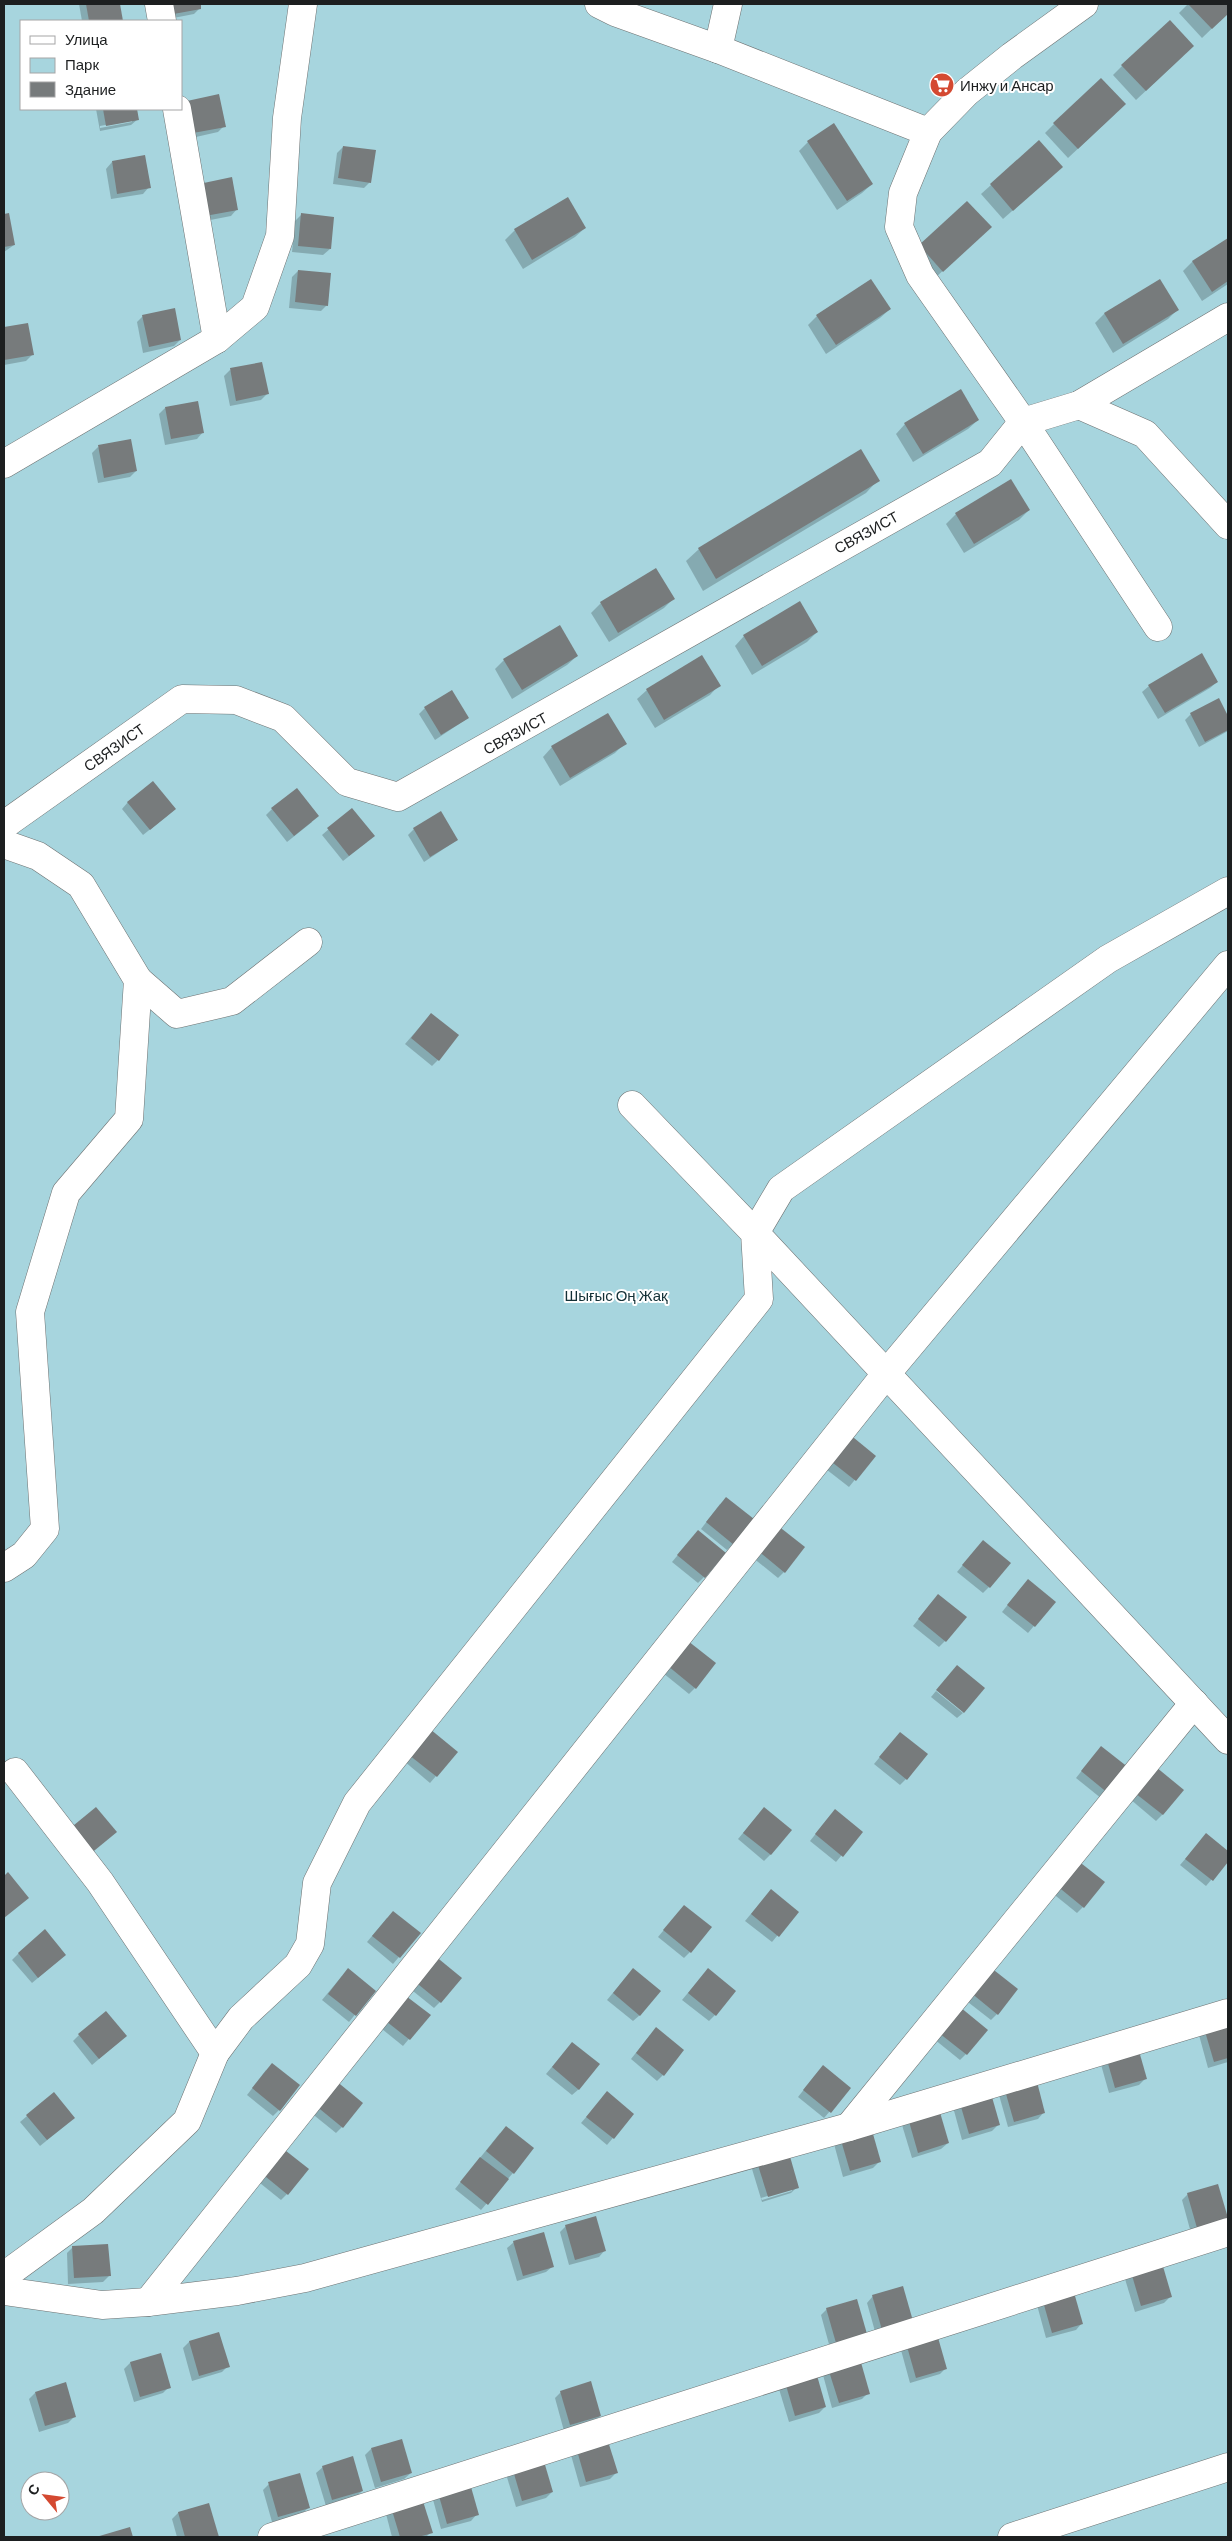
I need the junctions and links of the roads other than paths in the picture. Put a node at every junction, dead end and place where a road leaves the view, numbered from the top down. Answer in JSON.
{"nodes":[{"id":1,"x":159,"y":4,"type":"edge"},
{"id":2,"x":303,"y":4,"type":"edge"},
{"id":3,"x":599,"y":4,"type":"edge"},
{"id":4,"x":728,"y":4,"type":"edge"},
{"id":5,"x":1084,"y":4,"type":"edge"},
{"id":6,"x":162,"y":20,"type":"edge"},
{"id":7,"x":718,"y":49,"type":"junction"},
{"id":8,"x":177,"y":110,"type":"edge"},
{"id":9,"x":928,"y":132,"type":"junction"},
{"id":10,"x":1228,"y":317,"type":"edge"},
{"id":11,"x":217,"y":339,"type":"junction"},
{"id":12,"x":1079,"y":405,"type":"junction"},
{"id":13,"x":1023,"y":422,"type":"junction"},
{"id":14,"x":4,"y":462,"type":"edge"},
{"id":15,"x":1228,"y":524,"type":"edge"},
{"id":16,"x":1158,"y":627,"type":"dead end"},
{"id":17,"x":4,"y":825,"type":"edge"},
{"id":18,"x":4,"y":844,"type":"edge"},
{"id":19,"x":1228,"y":891,"type":"edge"},
{"id":20,"x":308,"y":942,"type":"dead end"},
{"id":21,"x":1228,"y":966,"type":"edge"},
{"id":22,"x":138,"y":980,"type":"junction"},
{"id":23,"x":632,"y":1105,"type":"dead end"},
{"id":24,"x":755,"y":1233,"type":"junction"},
{"id":25,"x":886,"y":1374,"type":"junction"},
{"id":26,"x":4,"y":1568,"type":"edge"},
{"id":27,"x":1194,"y":1703,"type":"junction"},
{"id":28,"x":1228,"y":1740,"type":"edge"},
{"id":29,"x":8,"y":1768,"type":"edge"},
{"id":30,"x":1228,"y":2013,"type":"edge"},
{"id":31,"x":215,"y":2053,"type":"junction"},
{"id":32,"x":849,"y":2127,"type":"junction"},
{"id":33,"x":1228,"y":2232,"type":"edge"},
{"id":34,"x":4,"y":2276,"type":"edge"},
{"id":35,"x":4,"y":2291,"type":"edge"},
{"id":36,"x":148,"y":2302,"type":"junction"},
{"id":37,"x":1228,"y":2467,"type":"edge"},
{"id":38,"x":272,"y":2537,"type":"edge"},
{"id":39,"x":1012,"y":2537,"type":"edge"}],
"edges":[{"from":1,"to":6,"type":"street"},
{"from":2,"to":11,"type":"street"},
{"from":3,"to":7,"type":"street"},
{"from":4,"to":7,"type":"street"},
{"from":5,"to":9,"type":"street"},
{"from":7,"to":9,"type":"street"},
{"from":8,"to":11,"type":"street"},
{"from":9,"to":13,"type":"street"},
{"from":10,"to":12,"type":"street"},
{"from":11,"to":14,"type":"street"},
{"from":12,"to":13,"type":"street"},
{"from":12,"to":15,"type":"street"},
{"from":13,"to":16,"type":"street"},
{"from":13,"to":17,"type":"street","name":"СВЯЗИСТ"},
{"from":18,"to":22,"type":"street"},
{"from":19,"to":24,"type":"street"},
{"from":20,"to":22,"type":"street"},
{"from":21,"to":25,"type":"street"},
{"from":22,"to":26,"type":"street"},
{"from":23,"to":24,"type":"street"},
{"from":24,"to":25,"type":"street"},
{"from":24,"to":31,"type":"street"},
{"from":25,"to":27,"type":"street"},
{"from":25,"to":36,"type":"street"},
{"from":27,"to":28,"type":"street"},
{"from":27,"to":32,"type":"street"},
{"from":29,"to":31,"type":"street"},
{"from":30,"to":32,"type":"street"},
{"from":31,"to":34,"type":"street"},
{"from":32,"to":36,"type":"street"},
{"from":33,"to":38,"type":"street"},
{"from":35,"to":36,"type":"street"},
{"from":37,"to":39,"type":"street"}]}
